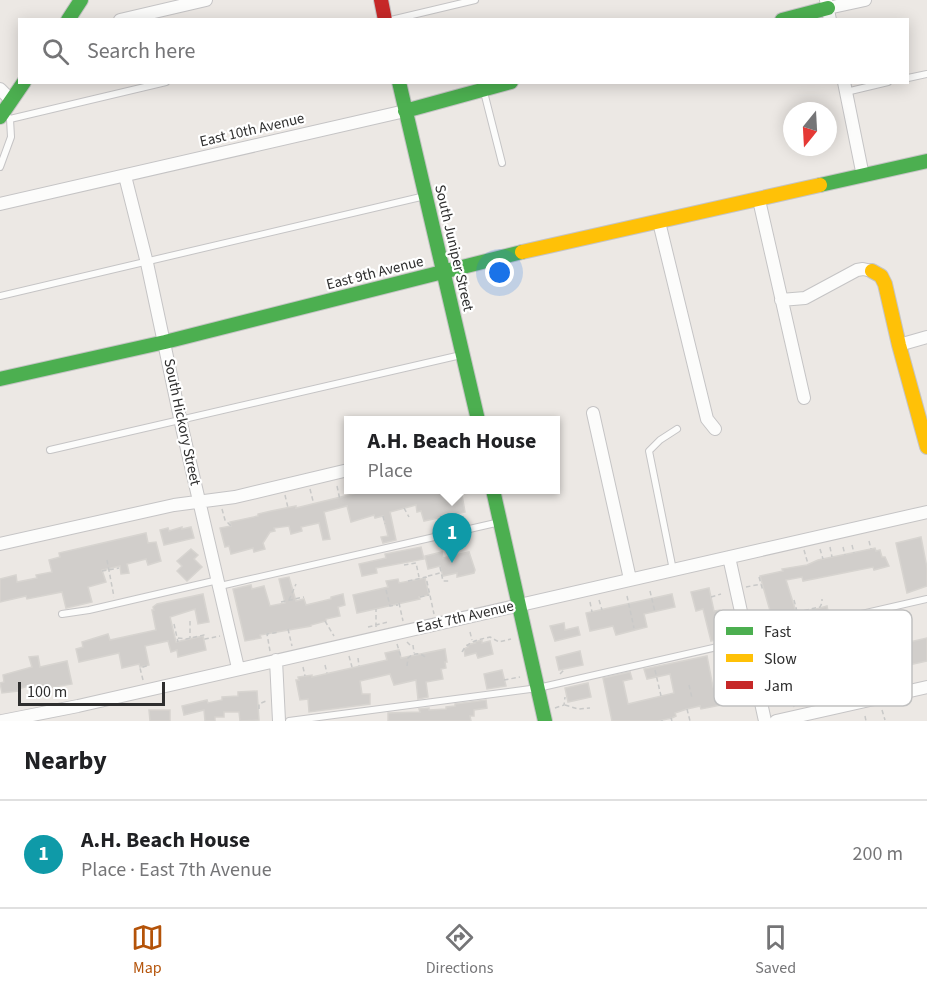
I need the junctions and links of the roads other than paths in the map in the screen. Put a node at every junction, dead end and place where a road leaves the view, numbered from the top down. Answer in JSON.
{"nodes":[{"id":1,"x":81,"y":0,"type":"edge"},
{"id":2,"x":206,"y":0,"type":"edge"},
{"id":3,"x":381,"y":0,"type":"edge"},
{"id":4,"x":475,"y":0,"type":"edge"},
{"id":5,"x":865,"y":0,"type":"edge"},
{"id":6,"x":828,"y":9,"type":"edge"},
{"id":7,"x":73,"y":18,"type":"edge"},
{"id":8,"x":129,"y":18,"type":"edge"},
{"id":9,"x":385,"y":18,"type":"edge"},
{"id":10,"x":399,"y":18,"type":"edge"},
{"id":11,"x":790,"y":18,"type":"edge"},
{"id":12,"x":927,"y":74,"type":"edge"},
{"id":13,"x":909,"y":78,"type":"edge"},
{"id":14,"x":23,"y":84,"type":"edge"},
{"id":15,"x":156,"y":84,"type":"edge"},
{"id":16,"x":399,"y":84,"type":"edge"},
{"id":17,"x":503,"y":84,"type":"edge"},
{"id":18,"x":871,"y":84,"type":"edge"},
{"id":19,"x":845,"y":87,"type":"edge"},
{"id":20,"x":0,"y":89,"type":"edge"},
{"id":21,"x":483,"y":89,"type":"junction"},
{"id":22,"x":11,"y":100,"type":"junction"},
{"id":23,"x":405,"y":111,"type":"junction"},
{"id":24,"x":4,"y":116,"type":"edge"},
{"id":25,"x":927,"y":161,"type":"edge"},
{"id":26,"x":502,"y":163,"type":"dead end"},
{"id":27,"x":0,"y":167,"type":"edge"},
{"id":28,"x":125,"y":176,"type":"junction"},
{"id":29,"x":864,"y":176,"type":"junction"},
{"id":30,"x":425,"y":196,"type":"junction"},
{"id":31,"x":759,"y":200,"type":"junction"},
{"id":32,"x":0,"y":204,"type":"edge"},
{"id":33,"x":659,"y":222,"type":"junction"},
{"id":34,"x":147,"y":263,"type":"junction"},
{"id":35,"x":872,"y":271,"type":"joint"},
{"id":36,"x":444,"y":273,"type":"junction"},
{"id":37,"x":0,"y":296,"type":"edge"},
{"id":38,"x":781,"y":300,"type":"junction"},
{"id":39,"x":927,"y":337,"type":"edge"},
{"id":40,"x":165,"y":342,"type":"junction"},
{"id":41,"x":899,"y":345,"type":"junction"},
{"id":42,"x":462,"y":354,"type":"junction"},
{"id":43,"x":0,"y":379,"type":"edge"},
{"id":44,"x":804,"y":398,"type":"dead end"},
{"id":45,"x":593,"y":413,"type":"dead end"},
{"id":46,"x":477,"y":416,"type":"edge"},
{"id":47,"x":182,"y":420,"type":"junction"},
{"id":48,"x":924,"y":425,"type":"edge"},
{"id":49,"x":678,"y":429,"type":"dead end"},
{"id":50,"x":715,"y":429,"type":"dead end"},
{"id":51,"x":927,"y":447,"type":"edge"},
{"id":52,"x":50,"y":450,"type":"dead end"},
{"id":53,"x":344,"y":471,"type":"edge"},
{"id":54,"x":495,"y":494,"type":"edge"},
{"id":55,"x":200,"y":501,"type":"junction"},
{"id":56,"x":927,"y":512,"type":"edge"},
{"id":57,"x":501,"y":522,"type":"junction"},
{"id":58,"x":0,"y":544,"type":"edge"},
{"id":59,"x":729,"y":557,"type":"junction"},
{"id":60,"x":672,"y":570,"type":"junction"},
{"id":61,"x":630,"y":579,"type":"junction"},
{"id":62,"x":219,"y":583,"type":"junction"},
{"id":63,"x":927,"y":599,"type":"edge"},
{"id":64,"x":519,"y":605,"type":"junction"},
{"id":65,"x":740,"y":610,"type":"edge"},
{"id":66,"x":879,"y":610,"type":"edge"},
{"id":67,"x":62,"y":614,"type":"dead end"},
{"id":68,"x":714,"y":648,"type":"edge"},
{"id":69,"x":276,"y":660,"type":"junction"},
{"id":70,"x":238,"y":668,"type":"junction"},
{"id":71,"x":927,"y":687,"type":"edge"},
{"id":72,"x":538,"y":688,"type":"junction"},
{"id":73,"x":912,"y":690,"type":"edge"},
{"id":74,"x":762,"y":706,"type":"edge"},
{"id":75,"x":843,"y":706,"type":"edge"},
{"id":76,"x":63,"y":715,"type":"edge"},
{"id":77,"x":2,"y":721,"type":"edge"},
{"id":78,"x":279,"y":721,"type":"edge"},
{"id":79,"x":289,"y":721,"type":"edge"},
{"id":80,"x":545,"y":721,"type":"edge"},
{"id":81,"x":765,"y":721,"type":"edge"},
{"id":82,"x":776,"y":721,"type":"edge"}],
"edges":[{"from":1,"to":7,"type":"street"},
{"from":2,"to":8,"type":"street"},
{"from":3,"to":9,"type":"street"},
{"from":4,"to":10,"type":"lane"},
{"from":5,"to":6,"type":"street"},
{"from":6,"to":11,"type":"street"},
{"from":12,"to":13,"type":"lane"},
{"from":14,"to":22,"type":"street"},
{"from":15,"to":24,"type":"lane"},
{"from":16,"to":23,"type":"street","name":"South Juniper Street"},
{"from":17,"to":21,"type":"street","name":"East 10th Avenue"},
{"from":18,"to":19,"type":"lane"},
{"from":19,"to":29,"type":"street"},
{"from":20,"to":22,"type":"street"},
{"from":21,"to":23,"type":"street","name":"East 10th Avenue"},
{"from":21,"to":26,"type":"lane"},
{"from":22,"to":24,"type":"street"},
{"from":23,"to":28,"type":"street","name":"East 10th Avenue"},
{"from":23,"to":30,"type":"street","name":"South Juniper Street"},
{"from":24,"to":27,"type":"lane"},
{"from":25,"to":29,"type":"street","name":"East 9th Avenue"},
{"from":28,"to":32,"type":"street","name":"East 10th Avenue"},
{"from":28,"to":34,"type":"street","name":"South Hickory Street"},
{"from":29,"to":31,"type":"street","name":"East 9th Avenue"},
{"from":30,"to":34,"type":"lane"},
{"from":30,"to":36,"type":"street","name":"South Juniper Street"},
{"from":31,"to":33,"type":"street","name":"East 9th Avenue"},
{"from":31,"to":38,"type":"street"},
{"from":33,"to":36,"type":"street","name":"East 9th Avenue"},
{"from":33,"to":50,"type":"street"},
{"from":34,"to":37,"type":"lane"},
{"from":34,"to":40,"type":"street","name":"South Hickory Street"},
{"from":35,"to":38,"type":"street"},
{"from":35,"to":41,"type":"street"},
{"from":36,"to":40,"type":"street","name":"East 9th Avenue"},
{"from":36,"to":42,"type":"street","name":"South Juniper Street"},
{"from":38,"to":44,"type":"street"},
{"from":39,"to":41,"type":"street"},
{"from":40,"to":43,"type":"street","name":"East 9th Avenue"},
{"from":40,"to":47,"type":"street","name":"South Hickory Street"},
{"from":41,"to":48,"type":"street"},
{"from":42,"to":46,"type":"street","name":"South Juniper Street"},
{"from":42,"to":47,"type":"lane"},
{"from":45,"to":61,"type":"street"},
{"from":47,"to":52,"type":"lane"},
{"from":47,"to":55,"type":"street","name":"South Hickory Street"},
{"from":48,"to":51,"type":"street"},
{"from":49,"to":60,"type":"lane"},
{"from":53,"to":55,"type":"street"},
{"from":54,"to":57,"type":"street"},
{"from":55,"to":58,"type":"street"},
{"from":55,"to":62,"type":"street","name":"South Hickory Street"},
{"from":56,"to":59,"type":"street","name":"East 7th Avenue"},
{"from":57,"to":62,"type":"lane"},
{"from":57,"to":64,"type":"street"},
{"from":59,"to":60,"type":"street","name":"East 7th Avenue"},
{"from":59,"to":65,"type":"street"},
{"from":60,"to":61,"type":"street","name":"East 7th Avenue"},
{"from":61,"to":64,"type":"street","name":"East 7th Avenue"},
{"from":62,"to":67,"type":"lane"},
{"from":62,"to":70,"type":"street","name":"South Hickory Street"},
{"from":63,"to":66,"type":"lane"},
{"from":64,"to":69,"type":"street","name":"East 7th Avenue"},
{"from":64,"to":72,"type":"street"},
{"from":68,"to":72,"type":"lane"},
{"from":69,"to":70,"type":"street","name":"East 7th Avenue"},
{"from":69,"to":78,"type":"street"},
{"from":70,"to":76,"type":"street","name":"East 7th Avenue"},
{"from":71,"to":73,"type":"street"},
{"from":72,"to":79,"type":"lane"},
{"from":72,"to":80,"type":"street"},
{"from":74,"to":81,"type":"street"},
{"from":75,"to":82,"type":"street"},
{"from":76,"to":77,"type":"street","name":"East 7th Avenue"}]}
